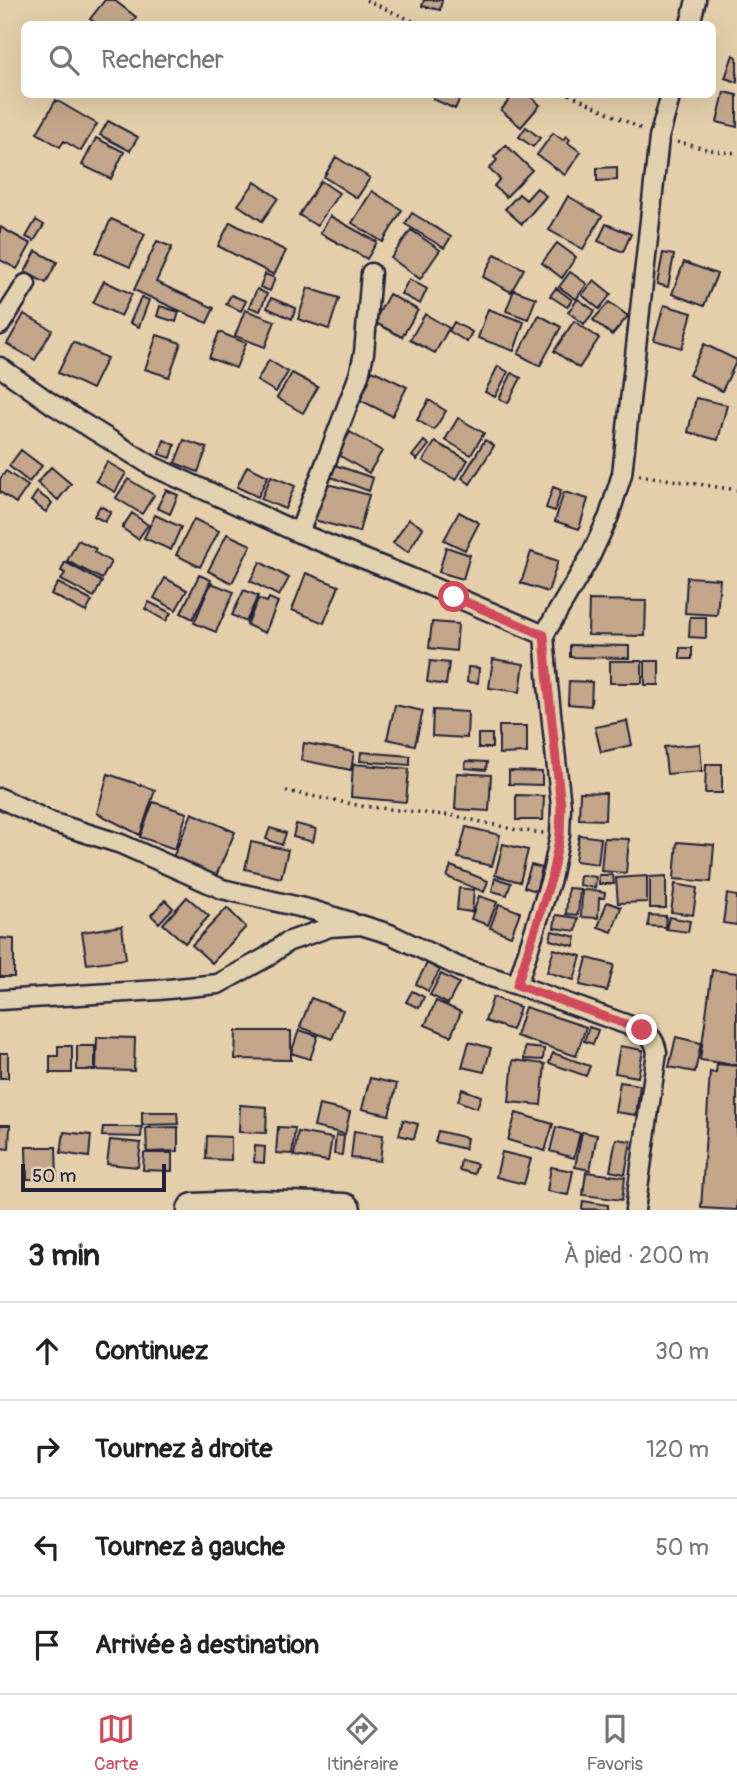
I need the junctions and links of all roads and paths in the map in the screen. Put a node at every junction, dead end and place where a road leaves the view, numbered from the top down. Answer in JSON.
{"nodes":[{"id":1,"x":366,"y":0,"type":"edge"},
{"id":2,"x":696,"y":0,"type":"edge"},
{"id":3,"x":412,"y":21,"type":"edge"},
{"id":4,"x":691,"y":21,"type":"edge"},
{"id":5,"x":670,"y":98,"type":"edge"},
{"id":6,"x":371,"y":273,"type":"dead end"},
{"id":7,"x":26,"y":284,"type":"dead end"},
{"id":8,"x":0,"y":325,"type":"edge"},
{"id":9,"x":0,"y":367,"type":"edge"},
{"id":10,"x":622,"y":474,"type":"junction"},
{"id":11,"x":737,"y":490,"type":"edge"},
{"id":12,"x":299,"y":533,"type":"junction"},
{"id":13,"x":544,"y":635,"type":"junction"},
{"id":14,"x":286,"y":791,"type":"dead end"},
{"id":15,"x":0,"y":798,"type":"edge"},
{"id":16,"x":560,"y":835,"type":"junction"},
{"id":17,"x":361,"y":925,"type":"junction"},
{"id":18,"x":517,"y":985,"type":"junction"},
{"id":19,"x":0,"y":1000,"type":"edge"},
{"id":20,"x":196,"y":1210,"type":"edge"},
{"id":21,"x":344,"y":1210,"type":"edge"},
{"id":22,"x":635,"y":1210,"type":"edge"}],
"edges":[{"from":1,"to":3,"type":"path"},
{"from":2,"to":4,"type":"street"},
{"from":5,"to":10,"type":"street"},
{"from":6,"to":12,"type":"street"},
{"from":7,"to":8,"type":"street"},
{"from":9,"to":12,"type":"street"},
{"from":10,"to":11,"type":"path"},
{"from":10,"to":13,"type":"street"},
{"from":12,"to":13,"type":"street"},
{"from":13,"to":16,"type":"street"},
{"from":14,"to":16,"type":"path"},
{"from":15,"to":17,"type":"street"},
{"from":16,"to":18,"type":"street"},
{"from":17,"to":18,"type":"street"},
{"from":17,"to":19,"type":"street"},
{"from":18,"to":22,"type":"street"},
{"from":20,"to":21,"type":"highway"}]}
